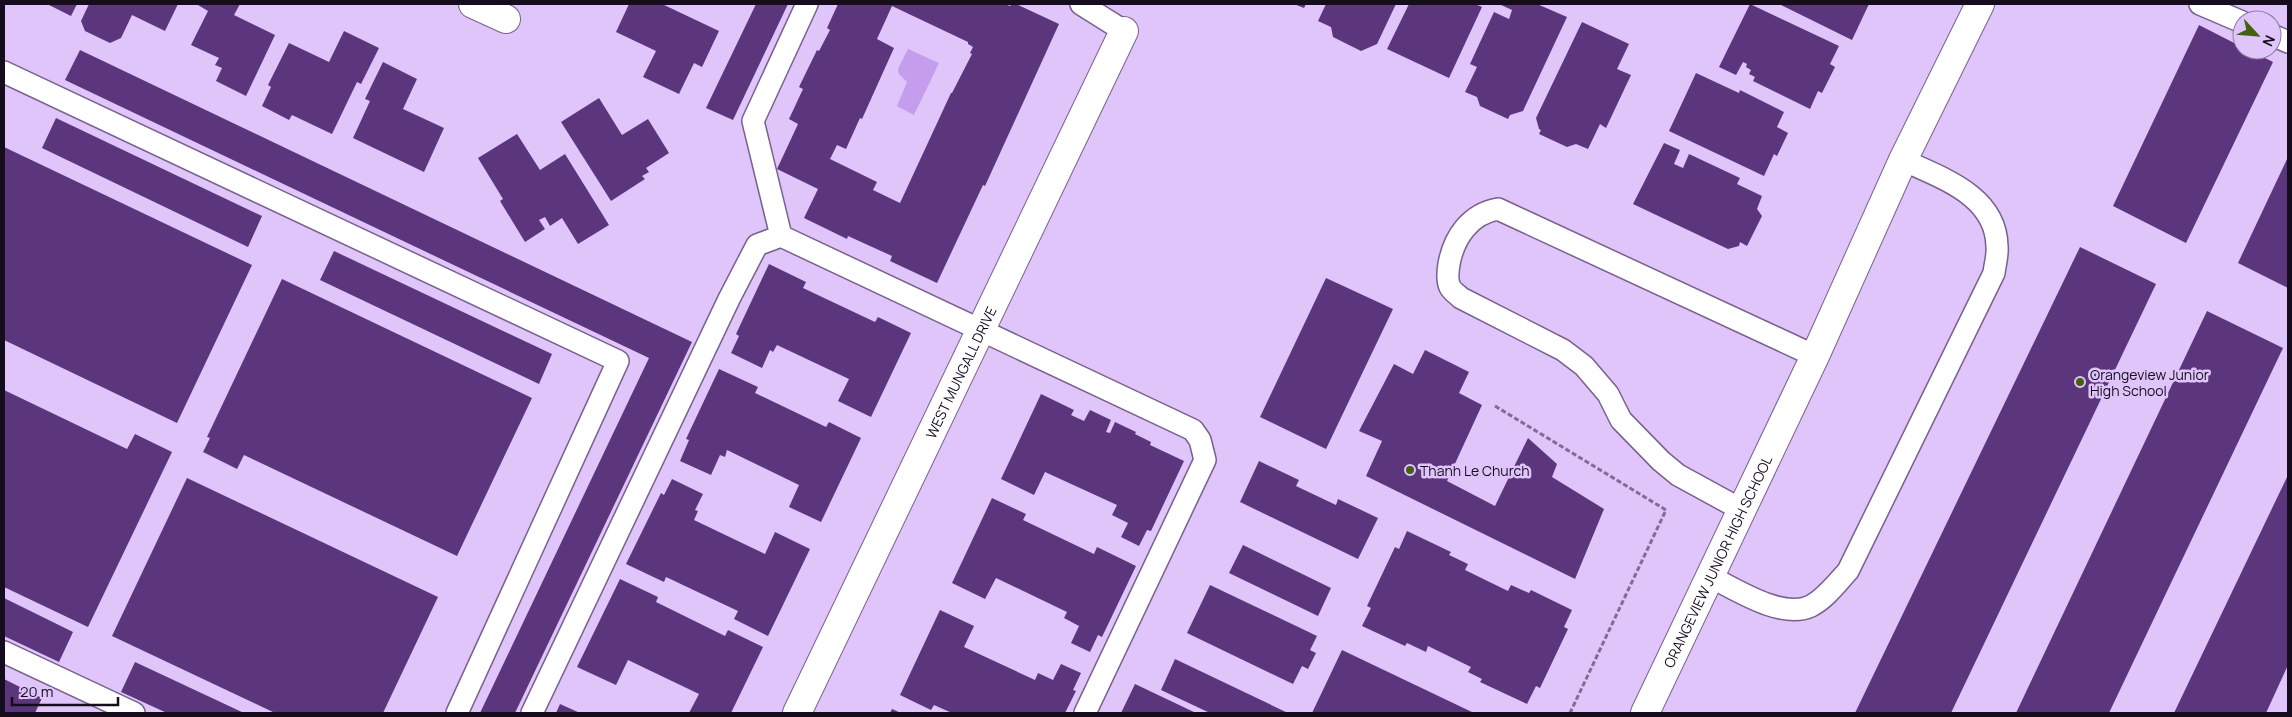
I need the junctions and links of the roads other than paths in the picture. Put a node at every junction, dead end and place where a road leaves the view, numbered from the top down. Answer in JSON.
{"nodes":[{"id":1,"x":473,"y":4,"type":"edge"},
{"id":2,"x":807,"y":4,"type":"edge"},
{"id":3,"x":1081,"y":4,"type":"edge"},
{"id":4,"x":1980,"y":4,"type":"edge"},
{"id":5,"x":2200,"y":4,"type":"edge"},
{"id":6,"x":2232,"y":18,"type":"edge"},
{"id":7,"x":506,"y":19,"type":"dead end"},
{"id":8,"x":1124,"y":31,"type":"joint"},
{"id":9,"x":4,"y":72,"type":"edge"},
{"id":10,"x":1903,"y":160,"type":"junction"},
{"id":11,"x":781,"y":236,"type":"junction"},
{"id":12,"x":981,"y":329,"type":"junction"},
{"id":13,"x":1815,"y":356,"type":"junction"},
{"id":14,"x":1742,"y":510,"type":"junction"},
{"id":15,"x":1709,"y":576,"type":"junction"},
{"id":16,"x":4,"y":652,"type":"edge"},
{"id":17,"x":134,"y":713,"type":"edge"},
{"id":18,"x":457,"y":713,"type":"edge"},
{"id":19,"x":532,"y":713,"type":"edge"},
{"id":20,"x":797,"y":713,"type":"edge"},
{"id":21,"x":1085,"y":713,"type":"edge"},
{"id":22,"x":1645,"y":713,"type":"edge"}],
"edges":[{"from":1,"to":7,"type":"main road"},
{"from":2,"to":11,"type":"lane"},
{"from":3,"to":8,"type":"lane"},
{"from":4,"to":10,"type":"main road","name":"ORANGEVIEW JUNIOR HIGH SCHOOL"},
{"from":5,"to":6,"type":"lane"},
{"from":8,"to":12,"type":"main road","name":"WEST MUNGALL DRIVE"},
{"from":9,"to":18,"type":"lane"},
{"from":10,"to":13,"type":"main road","name":"ORANGEVIEW JUNIOR HIGH SCHOOL"},
{"from":10,"to":15,"type":"lane"},
{"from":11,"to":12,"type":"lane"},
{"from":11,"to":19,"type":"lane"},
{"from":12,"to":20,"type":"main road","name":"WEST MUNGALL DRIVE"},
{"from":12,"to":21,"type":"lane"},
{"from":13,"to":14,"type":"main road","name":"ORANGEVIEW JUNIOR HIGH SCHOOL"},
{"from":13,"to":14,"type":"lane"},
{"from":14,"to":15,"type":"main road","name":"ORANGEVIEW JUNIOR HIGH SCHOOL"},
{"from":15,"to":22,"type":"main road","name":"ORANGEVIEW JUNIOR HIGH SCHOOL"},
{"from":16,"to":17,"type":"lane"}]}
